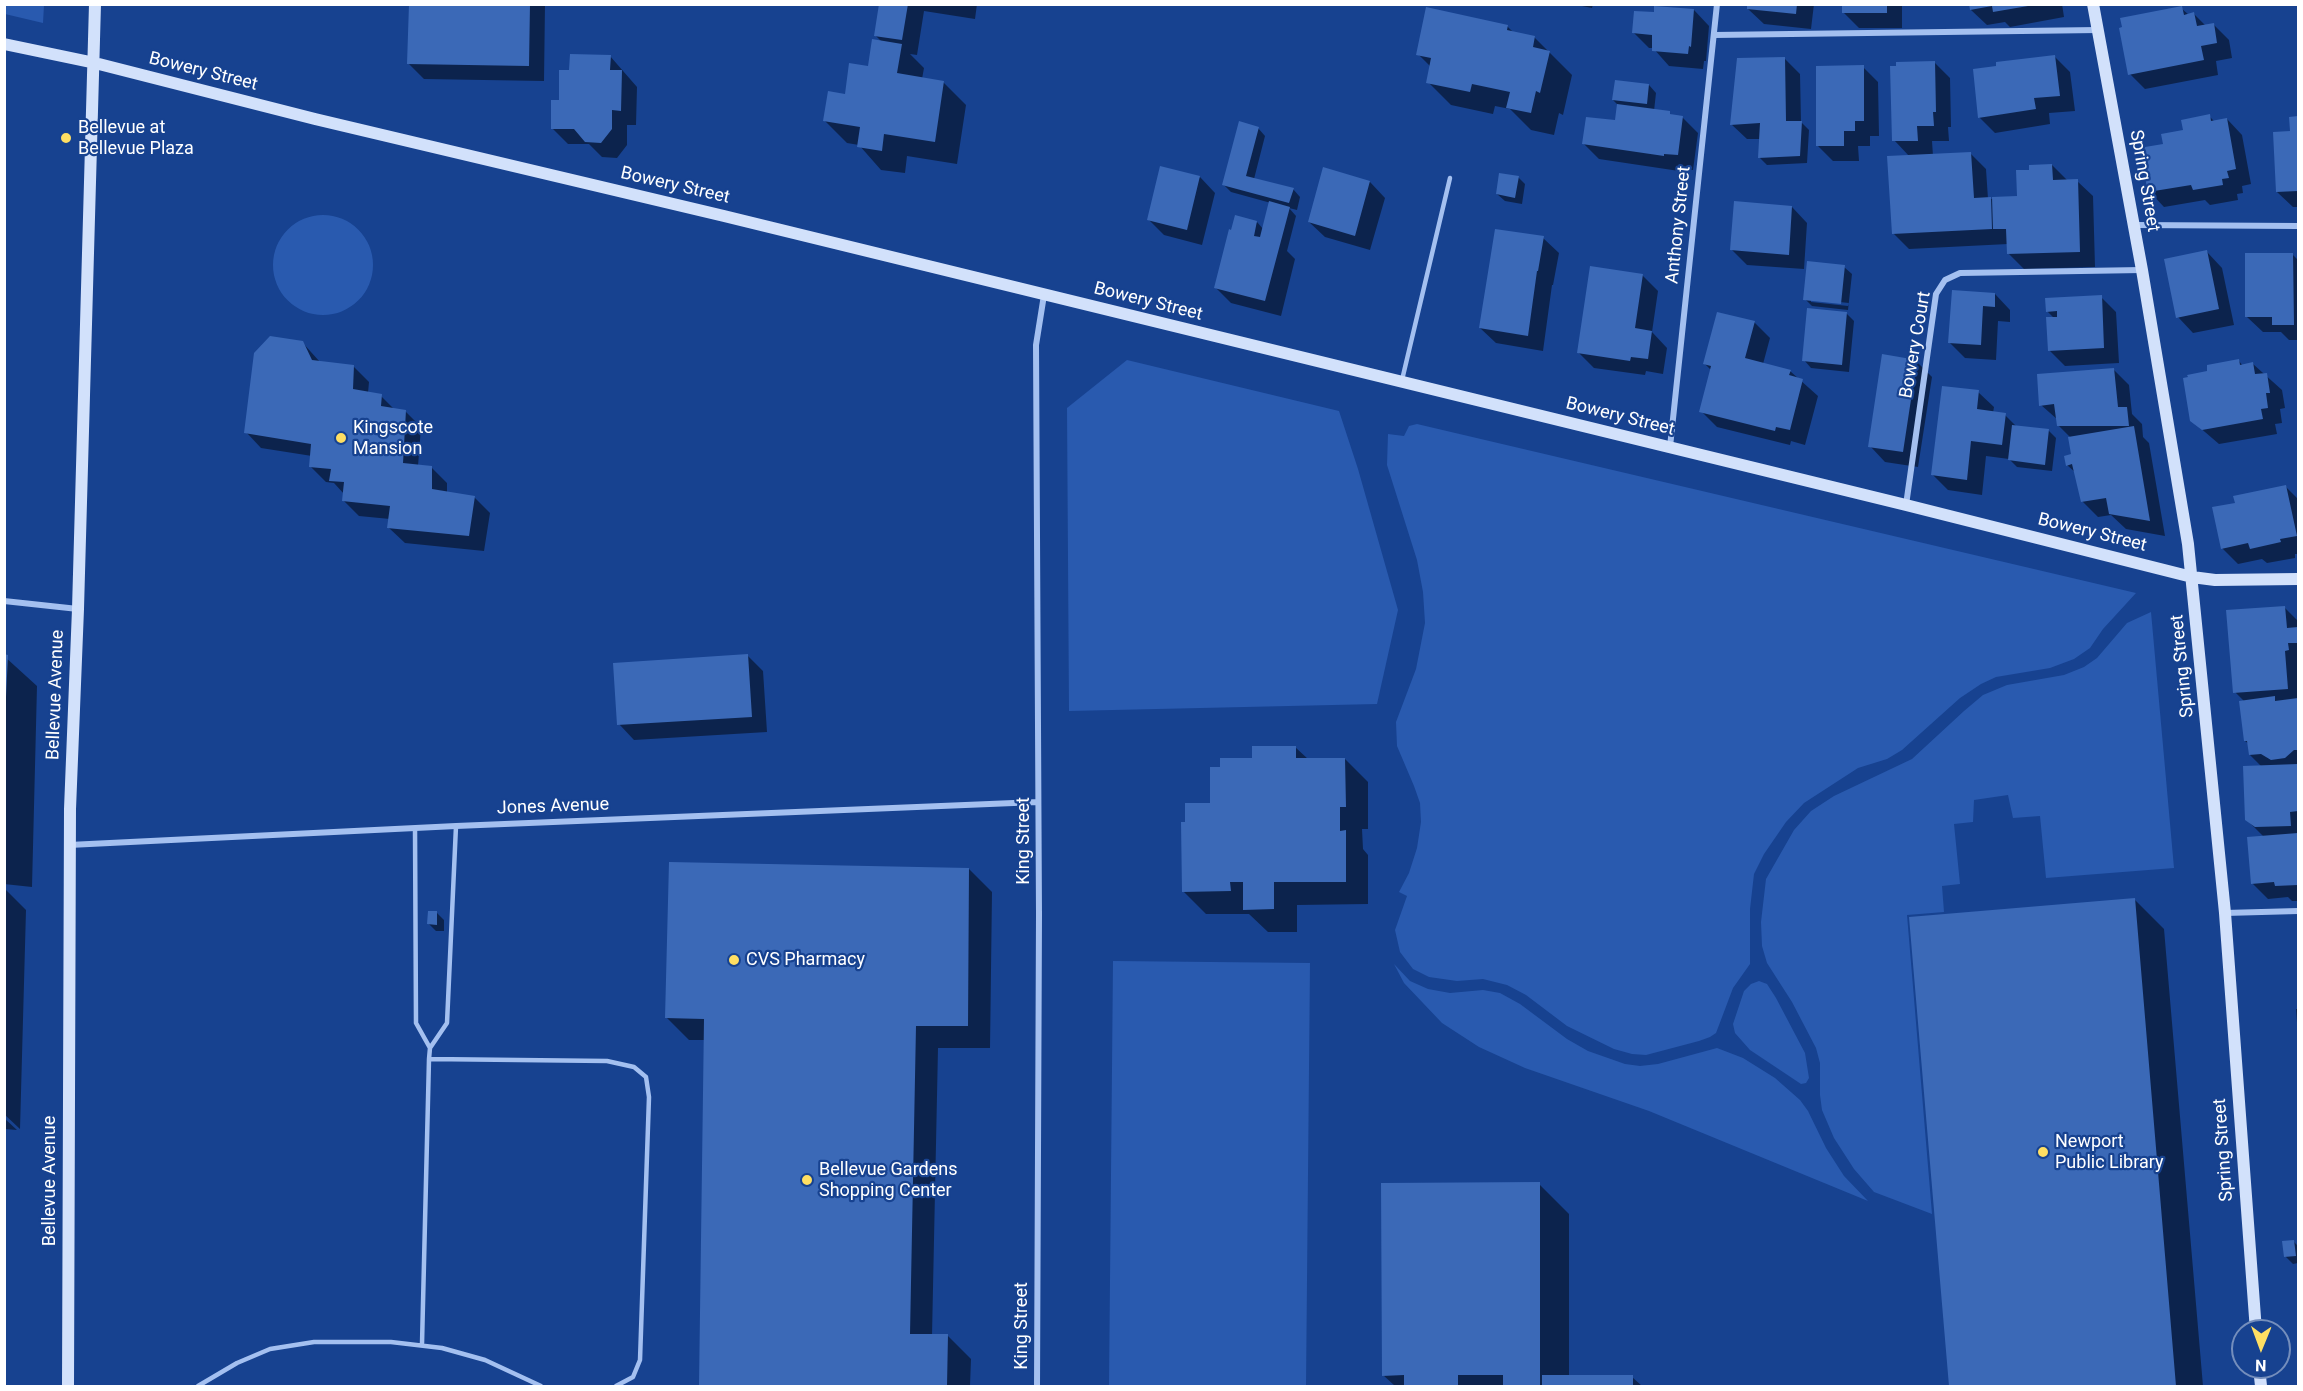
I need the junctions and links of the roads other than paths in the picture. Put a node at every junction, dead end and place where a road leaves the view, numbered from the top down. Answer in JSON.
{"nodes":[{"id":1,"x":95,"y":4,"type":"edge"},
{"id":2,"x":1718,"y":4,"type":"edge"},
{"id":3,"x":2092,"y":4,"type":"edge"},
{"id":4,"x":2097,"y":30,"type":"junction"},
{"id":5,"x":1714,"y":35,"type":"junction"},
{"id":6,"x":4,"y":44,"type":"edge"},
{"id":7,"x":95,"y":63,"type":"junction"},
{"id":8,"x":1450,"y":178,"type":"dead end"},
{"id":9,"x":2133,"y":225,"type":"junction"},
{"id":10,"x":2298,"y":226,"type":"edge"},
{"id":11,"x":2142,"y":270,"type":"junction"},
{"id":12,"x":1044,"y":295,"type":"junction"},
{"id":13,"x":1402,"y":382,"type":"junction"},
{"id":14,"x":1670,"y":448,"type":"junction"},
{"id":15,"x":1906,"y":506,"type":"junction"},
{"id":16,"x":2192,"y":577,"type":"junction"},
{"id":17,"x":2298,"y":579,"type":"edge"},
{"id":18,"x":4,"y":601,"type":"edge"},
{"id":19,"x":78,"y":609,"type":"junction"},
{"id":20,"x":1038,"y":802,"type":"junction"},
{"id":21,"x":456,"y":826,"type":"junction"},
{"id":22,"x":415,"y":828,"type":"junction"},
{"id":23,"x":69,"y":845,"type":"junction"},
{"id":24,"x":2298,"y":910,"type":"edge"},
{"id":25,"x":2225,"y":913,"type":"junction"},
{"id":26,"x":430,"y":1047,"type":"junction"},
{"id":27,"x":429,"y":1059,"type":"junction"},
{"id":28,"x":2255,"y":1319,"type":"edge"},
{"id":29,"x":423,"y":1344,"type":"junction"},
{"id":30,"x":68,"y":1386,"type":"edge"},
{"id":31,"x":198,"y":1386,"type":"edge"},
{"id":32,"x":541,"y":1386,"type":"edge"},
{"id":33,"x":616,"y":1386,"type":"edge"},
{"id":34,"x":1037,"y":1386,"type":"edge"}],
"edges":[{"from":1,"to":7,"type":"main road","name":"Bellevue Avenue"},
{"from":2,"to":5,"type":"street","name":"Anthony Street"},
{"from":3,"to":4,"type":"main road","name":"Spring Street"},
{"from":4,"to":5,"type":"street"},
{"from":4,"to":9,"type":"main road","name":"Spring Street"},
{"from":5,"to":14,"type":"street","name":"Anthony Street"},
{"from":6,"to":7,"type":"main road","name":"Bowery Street"},
{"from":7,"to":12,"type":"main road","name":"Bowery Street"},
{"from":7,"to":19,"type":"main road","name":"Bellevue Avenue"},
{"from":8,"to":13,"type":"lane"},
{"from":9,"to":10,"type":"street"},
{"from":9,"to":11,"type":"main road","name":"Spring Street"},
{"from":11,"to":15,"type":"street","name":"Bowery Court"},
{"from":11,"to":16,"type":"main road","name":"Spring Street"},
{"from":12,"to":13,"type":"main road","name":"Bowery Street"},
{"from":12,"to":20,"type":"street","name":"King Street"},
{"from":13,"to":14,"type":"main road","name":"Bowery Street"},
{"from":14,"to":15,"type":"main road","name":"Bowery Street"},
{"from":15,"to":16,"type":"main road","name":"Bowery Street"},
{"from":16,"to":17,"type":"main road","name":"Bowery Street"},
{"from":16,"to":25,"type":"main road","name":"Spring Street"},
{"from":18,"to":19,"type":"street"},
{"from":19,"to":23,"type":"main road","name":"Bellevue Avenue"},
{"from":20,"to":21,"type":"street","name":"Jones Avenue"},
{"from":20,"to":34,"type":"street","name":"King Street"},
{"from":21,"to":22,"type":"street","name":"Jones Avenue"},
{"from":21,"to":26,"type":"lane"},
{"from":22,"to":23,"type":"street","name":"Jones Avenue"},
{"from":22,"to":26,"type":"lane"},
{"from":23,"to":30,"type":"main road","name":"Bellevue Avenue"},
{"from":24,"to":25,"type":"street"},
{"from":25,"to":28,"type":"main road","name":"Spring Street"},
{"from":26,"to":27,"type":"lane"},
{"from":27,"to":29,"type":"lane"},
{"from":27,"to":33,"type":"lane"},
{"from":29,"to":31,"type":"lane"},
{"from":29,"to":32,"type":"lane"}]}
